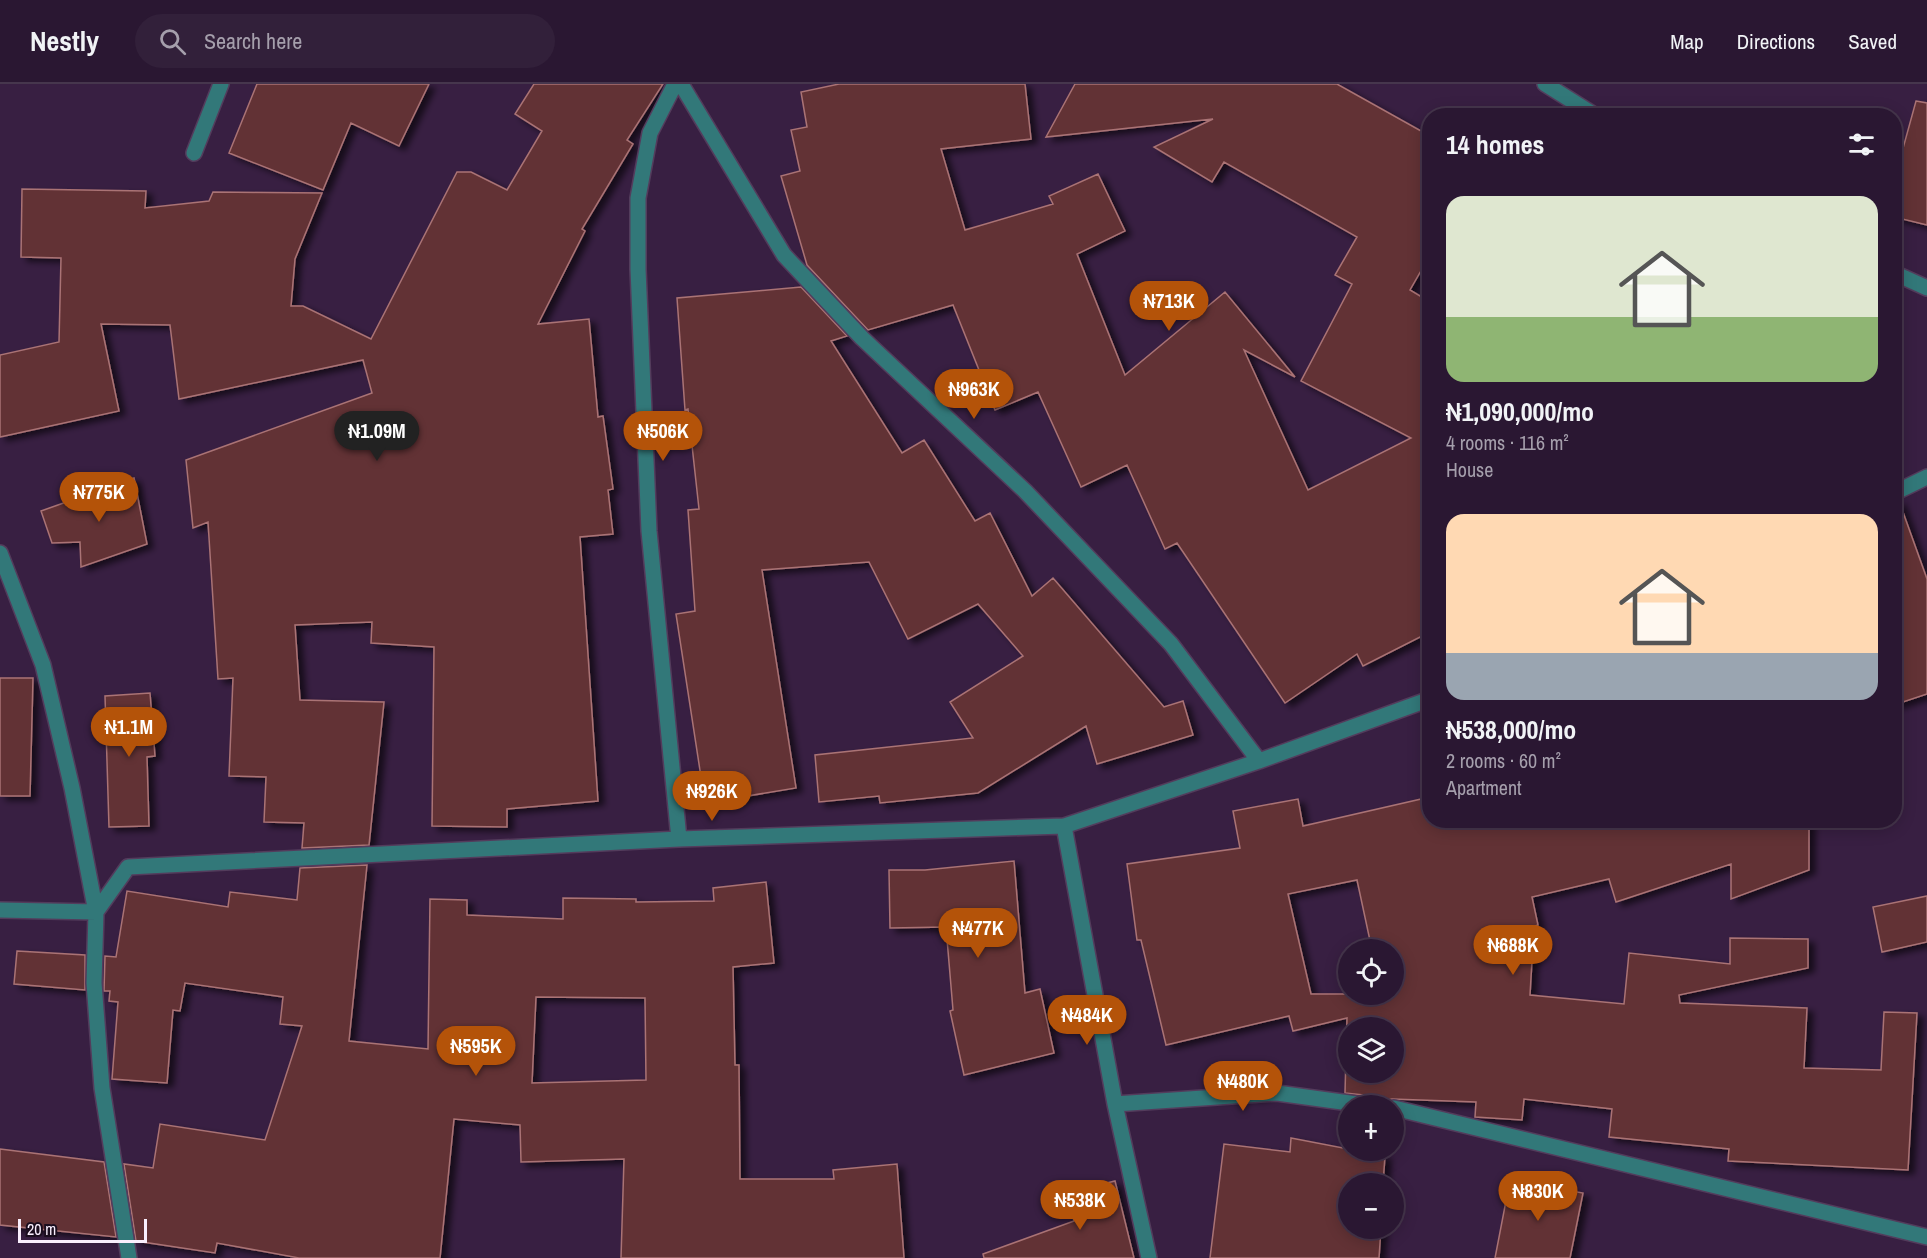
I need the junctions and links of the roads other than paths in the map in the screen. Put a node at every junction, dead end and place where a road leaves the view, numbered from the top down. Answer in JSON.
{"nodes":[{"id":1,"x":221,"y":84,"type":"edge"},
{"id":2,"x":675,"y":84,"type":"edge"},
{"id":3,"x":681,"y":84,"type":"edge"},
{"id":4,"x":1545,"y":84,"type":"edge"},
{"id":5,"x":1583,"y":108,"type":"edge"},
{"id":6,"x":194,"y":153,"type":"dead end"},
{"id":7,"x":1902,"y":277,"type":"edge"},
{"id":8,"x":1927,"y":288,"type":"edge"},
{"id":9,"x":1927,"y":477,"type":"edge"},
{"id":10,"x":1902,"y":489,"type":"edge"},
{"id":11,"x":0,"y":553,"type":"edge"},
{"id":12,"x":1422,"y":702,"type":"edge"},
{"id":13,"x":1259,"y":761,"type":"junction"},
{"id":14,"x":1064,"y":826,"type":"junction"},
{"id":15,"x":678,"y":839,"type":"junction"},
{"id":16,"x":0,"y":910,"type":"edge"},
{"id":17,"x":96,"y":912,"type":"junction"},
{"id":18,"x":1338,"y":1101,"type":"edge"},
{"id":19,"x":1114,"y":1104,"type":"junction"},
{"id":20,"x":1404,"y":1110,"type":"edge"},
{"id":21,"x":1927,"y":1237,"type":"edge"},
{"id":22,"x":129,"y":1258,"type":"edge"},
{"id":23,"x":1149,"y":1258,"type":"edge"}],
"edges":[{"from":1,"to":6,"type":"street"},
{"from":2,"to":15,"type":"street"},
{"from":3,"to":13,"type":"street"},
{"from":4,"to":5,"type":"street"},
{"from":7,"to":8,"type":"street"},
{"from":9,"to":10,"type":"street"},
{"from":11,"to":17,"type":"street"},
{"from":12,"to":13,"type":"street"},
{"from":13,"to":14,"type":"street"},
{"from":14,"to":15,"type":"street"},
{"from":14,"to":19,"type":"street"},
{"from":15,"to":17,"type":"street"},
{"from":16,"to":17,"type":"street"},
{"from":17,"to":22,"type":"street"},
{"from":18,"to":19,"type":"street"},
{"from":19,"to":23,"type":"street"},
{"from":20,"to":21,"type":"street"}]}
